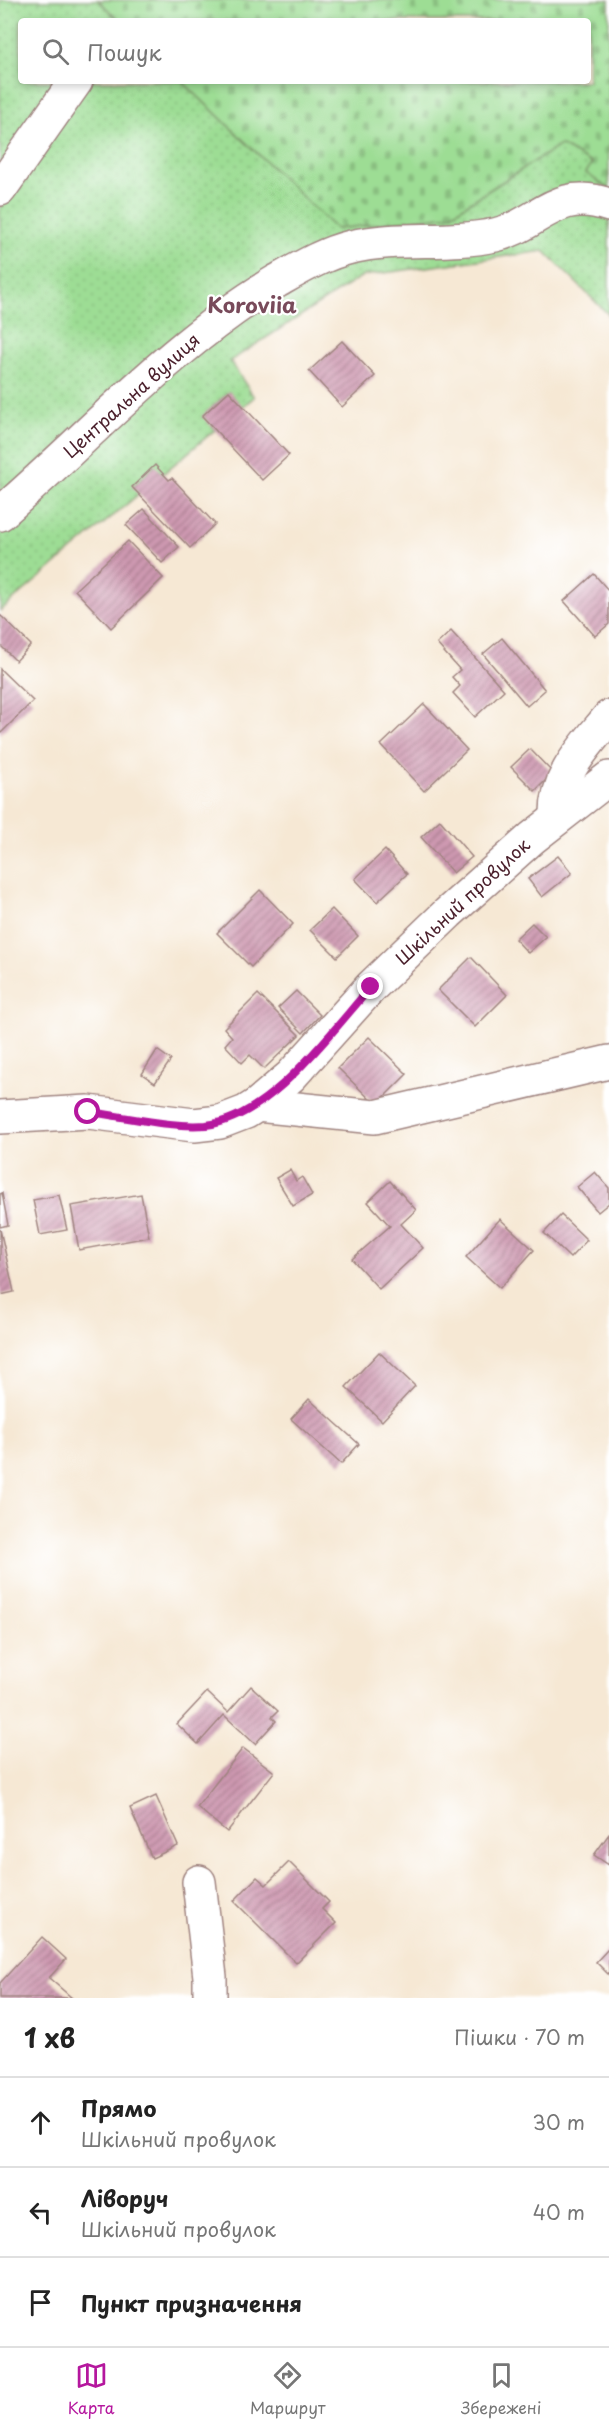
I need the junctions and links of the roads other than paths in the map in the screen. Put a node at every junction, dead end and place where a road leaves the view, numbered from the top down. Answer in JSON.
{"nodes":[{"id":1,"x":74,"y":84,"type":"edge"},
{"id":2,"x":0,"y":189,"type":"edge"},
{"id":3,"x":609,"y":205,"type":"edge"},
{"id":4,"x":0,"y":514,"type":"edge"},
{"id":5,"x":609,"y":717,"type":"edge"},
{"id":6,"x":609,"y":778,"type":"edge"},
{"id":7,"x":557,"y":818,"type":"junction"},
{"id":8,"x":609,"y":1062,"type":"edge"},
{"id":9,"x":258,"y":1105,"type":"junction"},
{"id":10,"x":0,"y":1117,"type":"edge"},
{"id":11,"x":199,"y":1882,"type":"dead end"},
{"id":12,"x":210,"y":1998,"type":"edge"}],
"edges":[{"from":1,"to":2,"type":"street"},
{"from":3,"to":4,"type":"street","name":"Центральна вулиця"},
{"from":5,"to":7,"type":"street"},
{"from":6,"to":7,"type":"street","name":"Шкільний провулок"},
{"from":7,"to":9,"type":"street","name":"Шкільний провулок"},
{"from":8,"to":9,"type":"street"},
{"from":9,"to":10,"type":"street","name":"Шкільний провулок"},
{"from":11,"to":12,"type":"street"}]}
